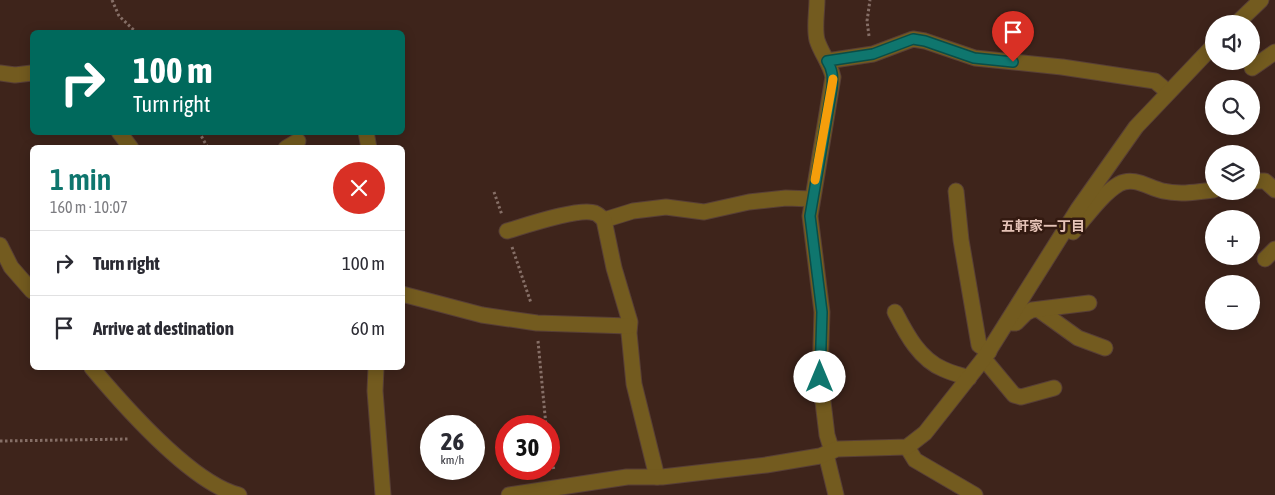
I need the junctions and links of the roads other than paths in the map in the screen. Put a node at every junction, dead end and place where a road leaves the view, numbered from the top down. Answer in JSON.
{"nodes":[{"id":1,"x":817,"y":0,"type":"edge"},
{"id":2,"x":1261,"y":0,"type":"edge"},
{"id":3,"x":1245,"y":15,"type":"edge"},
{"id":4,"x":1275,"y":52,"type":"edge"},
{"id":5,"x":1205,"y":54,"type":"edge"},
{"id":6,"x":827,"y":61,"type":"junction"},
{"id":7,"x":1260,"y":62,"type":"edge"},
{"id":8,"x":30,"y":73,"type":"edge"},
{"id":9,"x":0,"y":74,"type":"edge"},
{"id":10,"x":1168,"y":92,"type":"junction"},
{"id":11,"x":1260,"y":180,"type":"edge"},
{"id":12,"x":956,"y":190,"type":"dead end"},
{"id":13,"x":1275,"y":190,"type":"edge"},
{"id":14,"x":1205,"y":191,"type":"edge"},
{"id":15,"x":812,"y":199,"type":"junction"},
{"id":16,"x":604,"y":220,"type":"junction"},
{"id":17,"x":1066,"y":228,"type":"junction"},
{"id":18,"x":507,"y":231,"type":"dead end"},
{"id":19,"x":0,"y":245,"type":"edge"},
{"id":20,"x":30,"y":289,"type":"edge"},
{"id":21,"x":405,"y":295,"type":"edge"},
{"id":22,"x":1089,"y":304,"type":"dead end"},
{"id":23,"x":1039,"y":310,"type":"junction"},
{"id":24,"x":895,"y":312,"type":"dead end"},
{"id":25,"x":1008,"y":322,"type":"junction"},
{"id":26,"x":630,"y":326,"type":"junction"},
{"id":27,"x":1104,"y":348,"type":"dead end"},
{"id":28,"x":986,"y":355,"type":"junction"},
{"id":29,"x":94,"y":370,"type":"edge"},
{"id":30,"x":376,"y":370,"type":"edge"},
{"id":31,"x":969,"y":378,"type":"junction"},
{"id":32,"x":1054,"y":388,"type":"dead end"},
{"id":33,"x":907,"y":447,"type":"junction"},
{"id":34,"x":829,"y":452,"type":"junction"},
{"id":35,"x":657,"y":477,"type":"junction"},
{"id":36,"x":239,"y":495,"type":"edge"},
{"id":37,"x":384,"y":495,"type":"edge"},
{"id":38,"x":509,"y":495,"type":"edge"},
{"id":39,"x":836,"y":495,"type":"edge"},
{"id":40,"x":975,"y":495,"type":"edge"}],
"edges":[{"from":1,"to":6,"type":"street"},
{"from":2,"to":3,"type":"street"},
{"from":4,"to":7,"type":"street"},
{"from":5,"to":10,"type":"street"},
{"from":6,"to":10,"type":"street"},
{"from":6,"to":15,"type":"street"},
{"from":8,"to":9,"type":"street"},
{"from":10,"to":17,"type":"street"},
{"from":11,"to":13,"type":"street"},
{"from":12,"to":28,"type":"street"},
{"from":14,"to":17,"type":"street"},
{"from":15,"to":16,"type":"street"},
{"from":15,"to":34,"type":"street"},
{"from":16,"to":18,"type":"street"},
{"from":16,"to":26,"type":"street"},
{"from":17,"to":25,"type":"street"},
{"from":19,"to":20,"type":"street"},
{"from":21,"to":26,"type":"street"},
{"from":22,"to":23,"type":"street"},
{"from":23,"to":25,"type":"street"},
{"from":23,"to":27,"type":"street"},
{"from":24,"to":31,"type":"street"},
{"from":25,"to":28,"type":"street"},
{"from":26,"to":35,"type":"street"},
{"from":28,"to":31,"type":"street"},
{"from":28,"to":32,"type":"street"},
{"from":29,"to":36,"type":"street"},
{"from":30,"to":37,"type":"street"},
{"from":31,"to":33,"type":"street"},
{"from":33,"to":34,"type":"street"},
{"from":33,"to":40,"type":"street"},
{"from":34,"to":35,"type":"street"},
{"from":34,"to":39,"type":"street"},
{"from":35,"to":38,"type":"street"}]}
